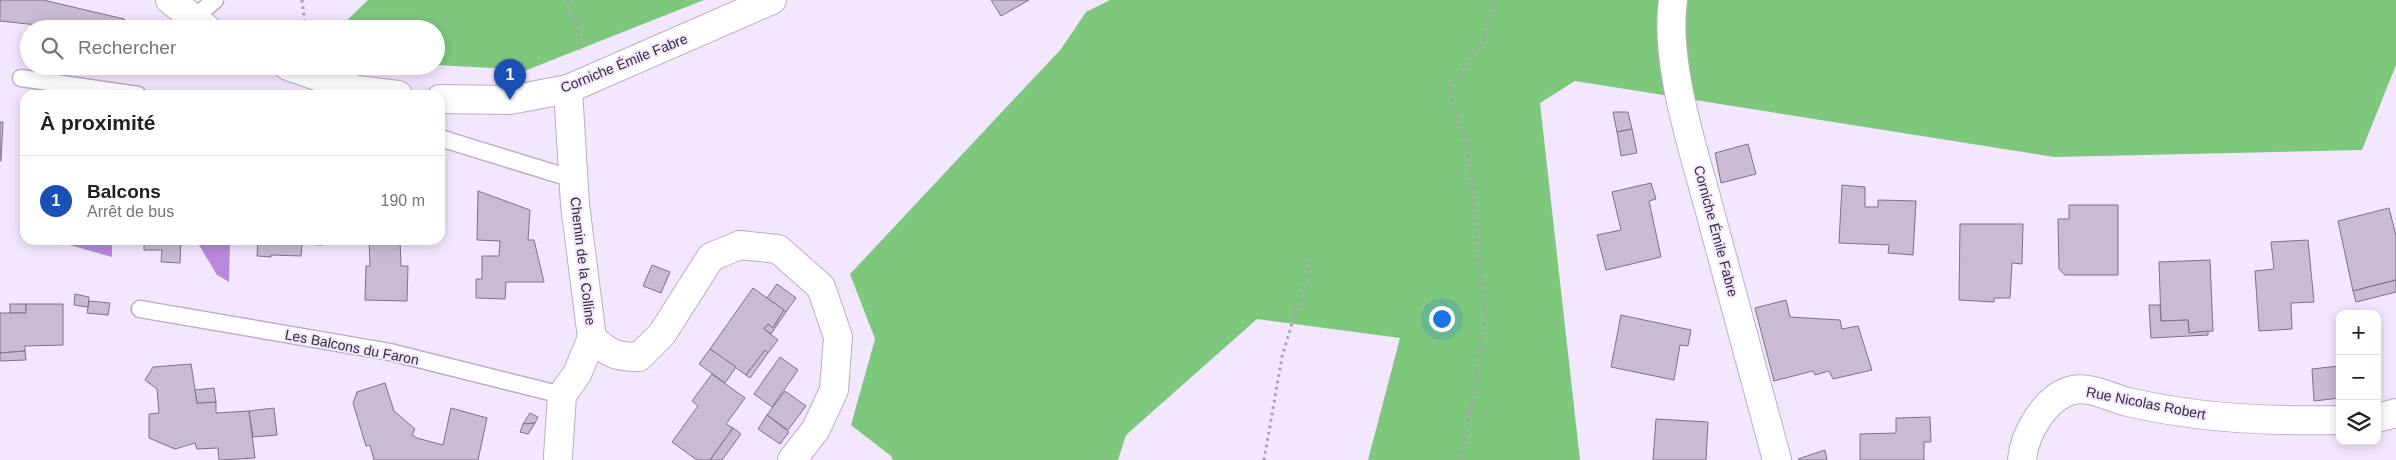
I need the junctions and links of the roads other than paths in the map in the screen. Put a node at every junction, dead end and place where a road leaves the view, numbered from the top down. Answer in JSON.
{"nodes":[{"id":1,"x":170,"y":0,"type":"edge"},
{"id":2,"x":215,"y":0,"type":"edge"},
{"id":3,"x":772,"y":0,"type":"edge"},
{"id":4,"x":1673,"y":0,"type":"edge"},
{"id":5,"x":195,"y":20,"type":"edge"},
{"id":6,"x":202,"y":20,"type":"edge"},
{"id":7,"x":303,"y":75,"type":"edge"},
{"id":8,"x":21,"y":78,"type":"dead end"},
{"id":9,"x":324,"y":87,"type":"edge"},
{"id":10,"x":568,"y":89,"type":"junction"},
{"id":11,"x":104,"y":90,"type":"edge"},
{"id":12,"x":357,"y":90,"type":"edge"},
{"id":13,"x":445,"y":99,"type":"edge"},
{"id":14,"x":445,"y":140,"type":"edge"},
{"id":15,"x":573,"y":179,"type":"junction"},
{"id":16,"x":140,"y":309,"type":"dead end"},
{"id":17,"x":592,"y":338,"type":"junction"},
{"id":18,"x":562,"y":395,"type":"junction"},
{"id":19,"x":2396,"y":412,"type":"edge"},
{"id":20,"x":2381,"y":417,"type":"edge"},
{"id":21,"x":2336,"y":420,"type":"edge"},
{"id":22,"x":558,"y":456,"type":"dead end"},
{"id":23,"x":792,"y":460,"type":"edge"},
{"id":24,"x":1777,"y":460,"type":"edge"},
{"id":25,"x":2022,"y":460,"type":"edge"}],
"edges":[{"from":1,"to":5,"type":"street"},
{"from":2,"to":6,"type":"lane"},
{"from":3,"to":10,"type":"street","name":"Corniche Émile Fabre"},
{"from":4,"to":24,"type":"street","name":"Corniche Émile Fabre"},
{"from":7,"to":9,"type":"street"},
{"from":8,"to":11,"type":"lane"},
{"from":9,"to":12,"type":"street"},
{"from":10,"to":13,"type":"street","name":"Corniche Émile Fabre"},
{"from":10,"to":15,"type":"street","name":"Chemin de la Colline"},
{"from":14,"to":15,"type":"lane"},
{"from":15,"to":17,"type":"street","name":"Chemin de la Colline"},
{"from":16,"to":18,"type":"lane","name":"Les Balcons du Faron"},
{"from":17,"to":18,"type":"street","name":"Chemin de la Colline"},
{"from":17,"to":23,"type":"street"},
{"from":18,"to":22,"type":"street"},
{"from":19,"to":20,"type":"street"},
{"from":21,"to":25,"type":"street","name":"Rue Nicolas Robert"}]}
